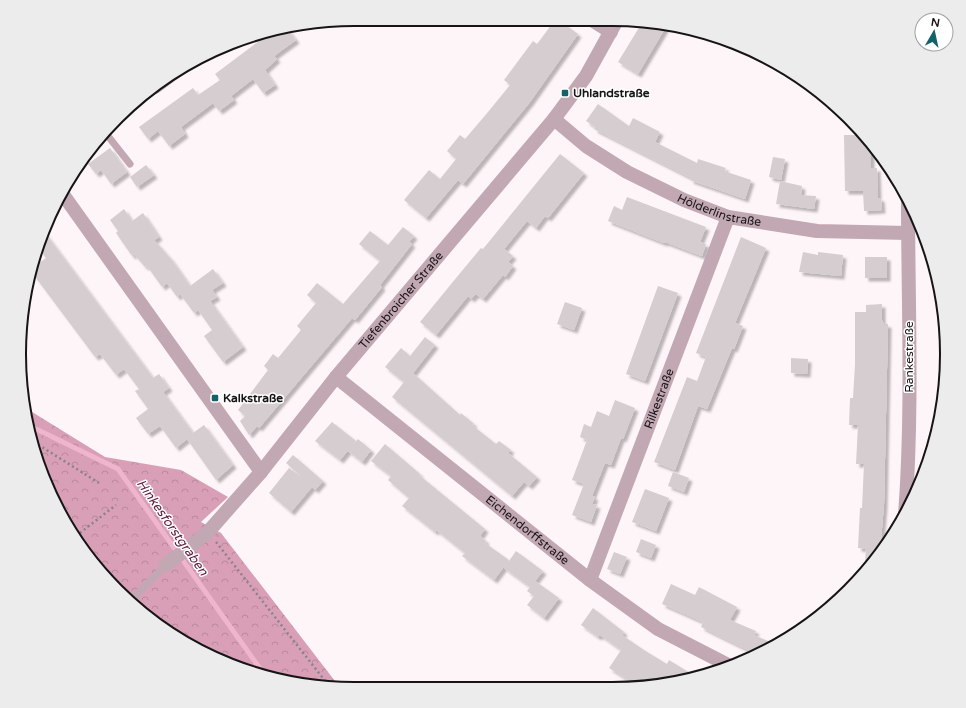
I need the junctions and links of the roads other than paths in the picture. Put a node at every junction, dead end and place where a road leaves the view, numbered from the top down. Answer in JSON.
{"nodes":[{"id":1,"x":614,"y":26,"type":"edge"},
{"id":2,"x":554,"y":119,"type":"junction"},
{"id":3,"x":108,"y":137,"type":"edge"},
{"id":4,"x":130,"y":164,"type":"dead end"},
{"id":5,"x":66,"y":198,"type":"edge"},
{"id":6,"x":908,"y":213,"type":"edge"},
{"id":7,"x":728,"y":217,"type":"junction"},
{"id":8,"x":908,"y":233,"type":"junction"},
{"id":9,"x":336,"y":377,"type":"junction"},
{"id":10,"x":261,"y":472,"type":"junction"},
{"id":11,"x":906,"y":499,"type":"edge"},
{"id":12,"x":166,"y":565,"type":"joint"},
{"id":13,"x":590,"y":580,"type":"junction"},
{"id":14,"x":135,"y":598,"type":"edge"},
{"id":15,"x":723,"y":663,"type":"edge"}],
"edges":[{"from":1,"to":2,"type":"street","name":"Tiefenbroicher Straße"},
{"from":2,"to":7,"type":"street","name":"Hölderlinstraße"},
{"from":2,"to":9,"type":"street","name":"Tiefenbroicher Straße"},
{"from":3,"to":4,"type":"lane"},
{"from":5,"to":10,"type":"street"},
{"from":6,"to":8,"type":"street","name":"Rankestraße"},
{"from":7,"to":8,"type":"street","name":"Hölderlinstraße"},
{"from":7,"to":13,"type":"street","name":"Rilkestraße"},
{"from":8,"to":11,"type":"street","name":"Rankestraße"},
{"from":9,"to":10,"type":"street","name":"Tiefenbroicher Straße"},
{"from":9,"to":13,"type":"street","name":"Eichendorffstraße"},
{"from":10,"to":12,"type":"street","name":"Tiefenbroicher Straße"},
{"from":12,"to":14,"type":"lane"},
{"from":13,"to":15,"type":"street","name":"Eichendorffstraße"}]}
